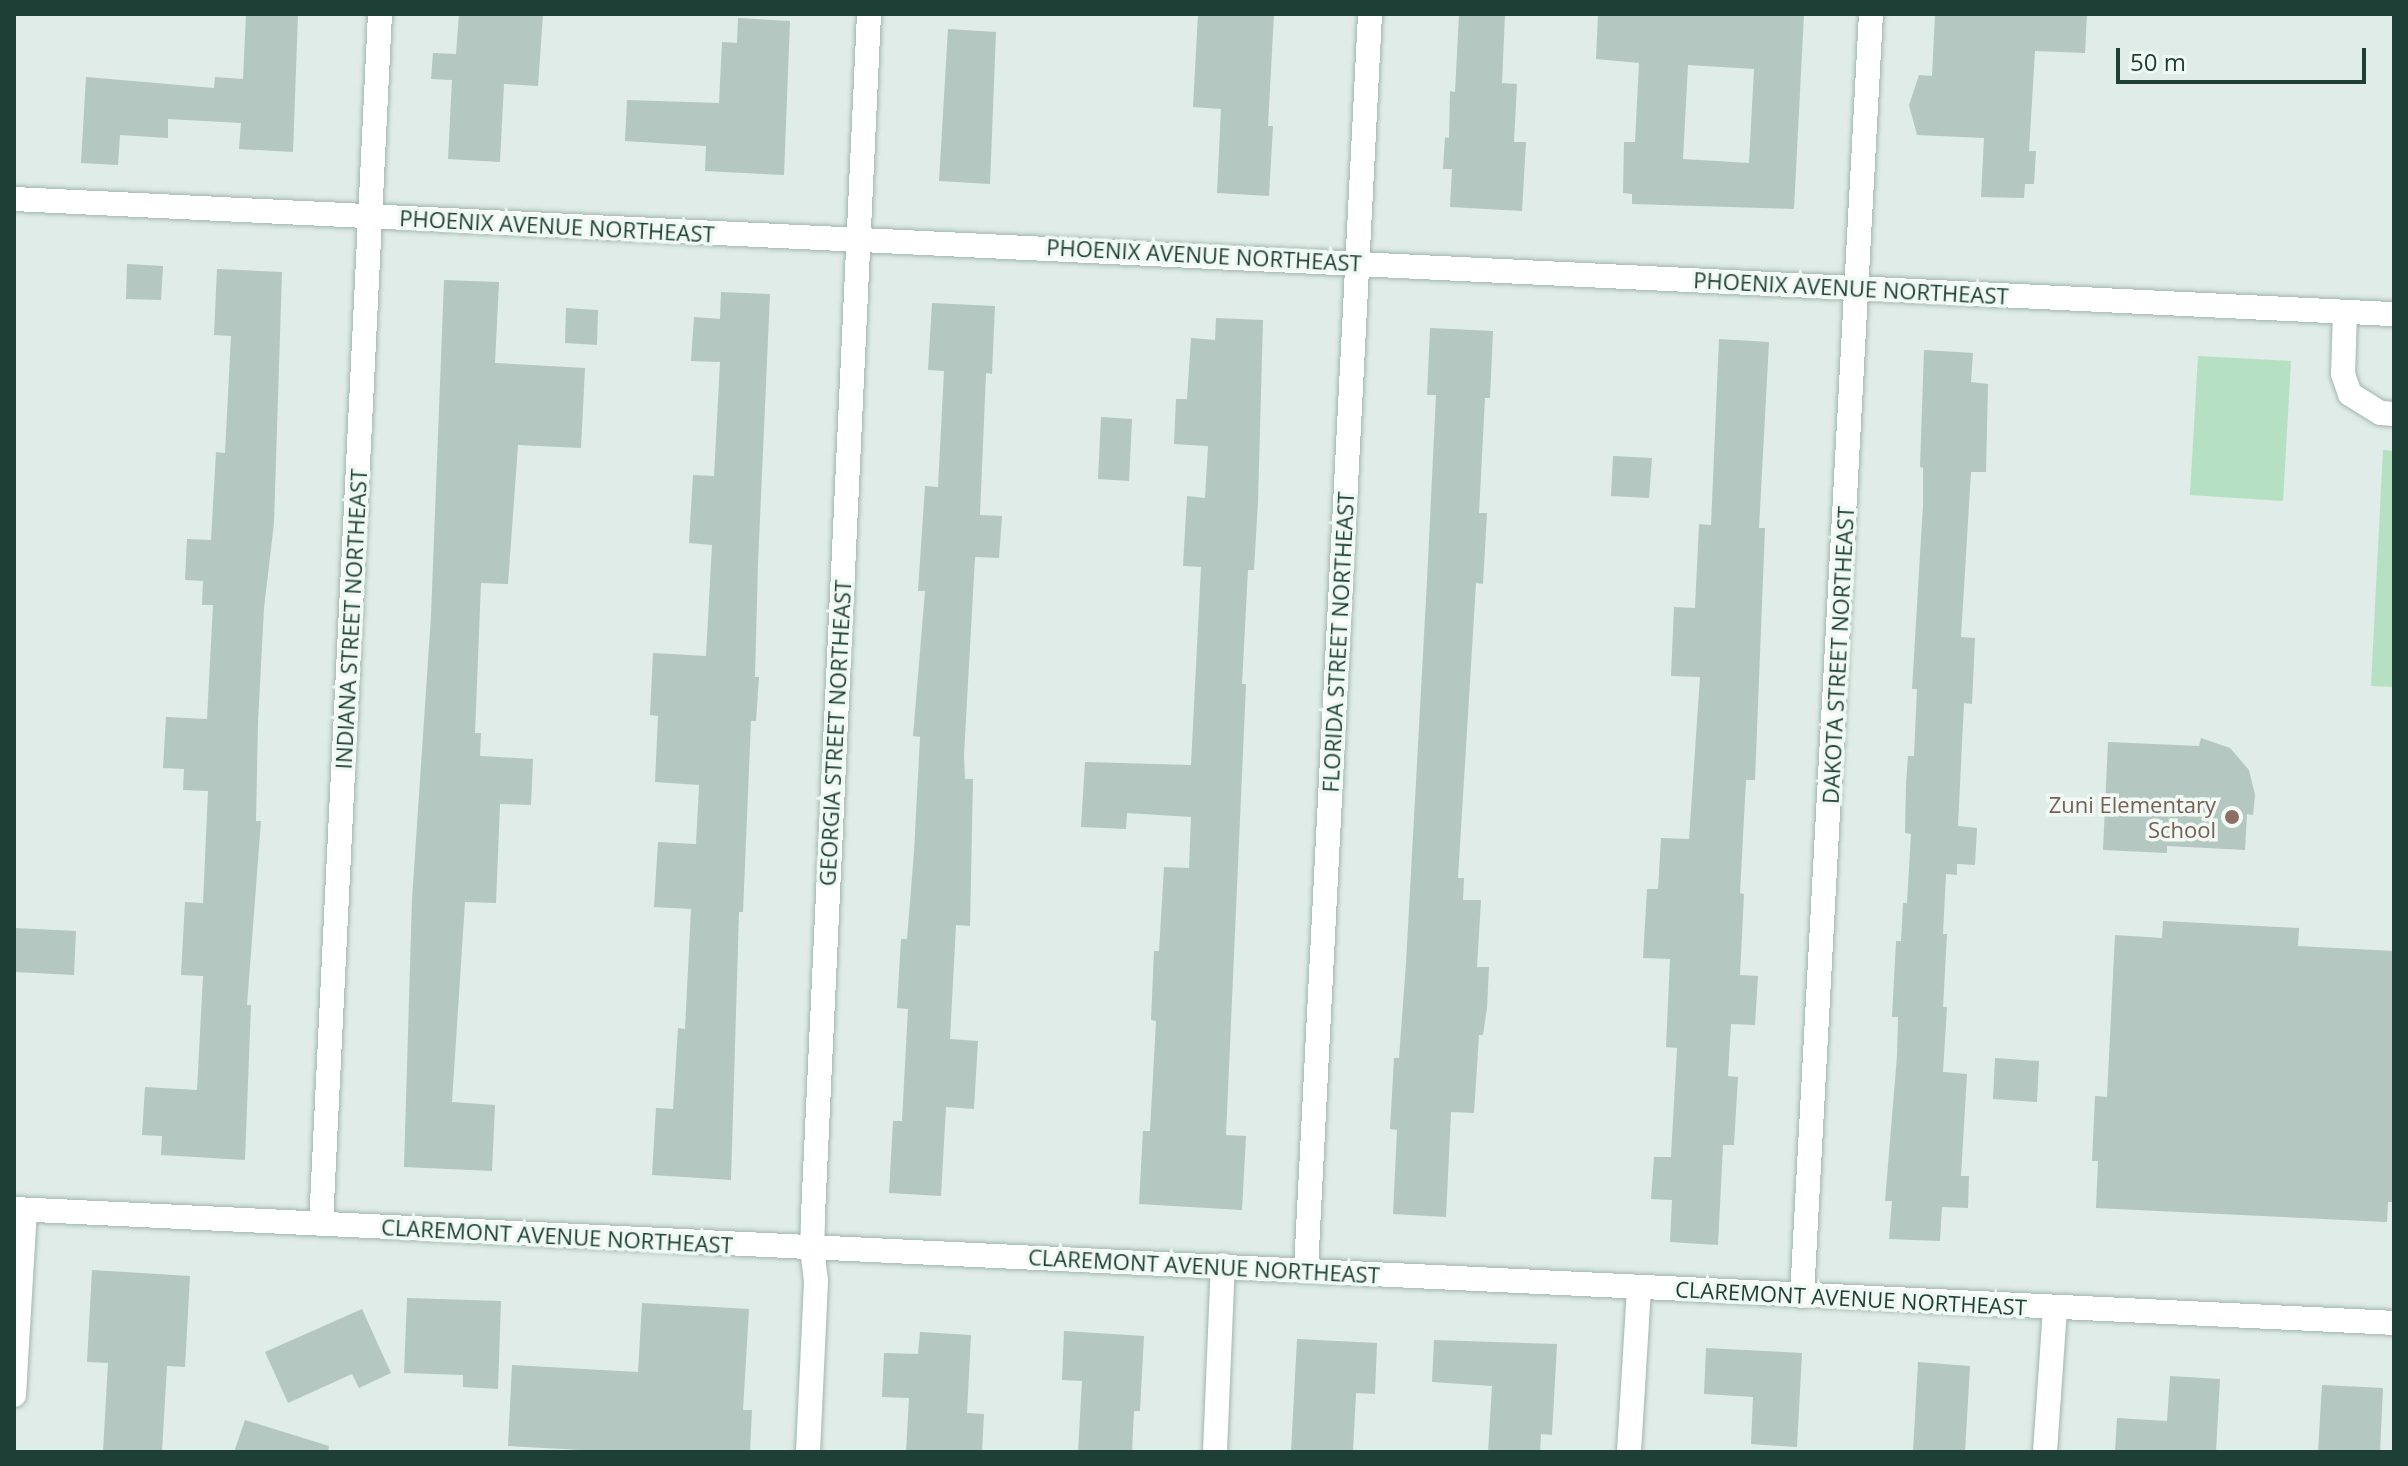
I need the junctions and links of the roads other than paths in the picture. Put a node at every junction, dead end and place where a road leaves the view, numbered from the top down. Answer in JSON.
{"nodes":[{"id":1,"x":380,"y":14,"type":"edge"},
{"id":2,"x":869,"y":14,"type":"edge"},
{"id":3,"x":1370,"y":14,"type":"edge"},
{"id":4,"x":1871,"y":14,"type":"edge"},
{"id":5,"x":14,"y":199,"type":"edge"},
{"id":6,"x":371,"y":217,"type":"junction"},
{"id":7,"x":858,"y":239,"type":"junction"},
{"id":8,"x":1358,"y":263,"type":"junction"},
{"id":9,"x":1859,"y":289,"type":"junction"},
{"id":10,"x":2345,"y":312,"type":"junction"},
{"id":11,"x":2394,"y":314,"type":"edge"},
{"id":12,"x":2394,"y":414,"type":"edge"},
{"id":13,"x":20,"y":1210,"type":"edge"},
{"id":14,"x":321,"y":1224,"type":"junction"},
{"id":15,"x":812,"y":1250,"type":"junction"},
{"id":16,"x":1223,"y":1265,"type":"junction"},
{"id":17,"x":1306,"y":1269,"type":"junction"},
{"id":18,"x":1639,"y":1287,"type":"junction"},
{"id":19,"x":1802,"y":1296,"type":"junction"},
{"id":20,"x":2055,"y":1309,"type":"junction"},
{"id":21,"x":2394,"y":1323,"type":"edge"},
{"id":22,"x":14,"y":1395,"type":"edge"},
{"id":23,"x":808,"y":1452,"type":"edge"},
{"id":24,"x":1215,"y":1452,"type":"edge"},
{"id":25,"x":1629,"y":1452,"type":"edge"},
{"id":26,"x":2045,"y":1452,"type":"edge"}],
"edges":[{"from":1,"to":6,"type":"street","name":"INDIANA STREET NORTHEAST"},
{"from":2,"to":7,"type":"street","name":"GEORGIA STREET NORTHEAST"},
{"from":3,"to":8,"type":"street","name":"FLORIDA STREET NORTHEAST"},
{"from":4,"to":9,"type":"street","name":"DAKOTA STREET NORTHEAST"},
{"from":5,"to":6,"type":"street","name":"PHOENIX AVENUE NORTHEAST"},
{"from":6,"to":7,"type":"street","name":"PHOENIX AVENUE NORTHEAST"},
{"from":6,"to":14,"type":"street","name":"INDIANA STREET NORTHEAST"},
{"from":7,"to":8,"type":"street","name":"PHOENIX AVENUE NORTHEAST"},
{"from":7,"to":15,"type":"street","name":"GEORGIA STREET NORTHEAST"},
{"from":8,"to":9,"type":"street","name":"PHOENIX AVENUE NORTHEAST"},
{"from":8,"to":17,"type":"street","name":"FLORIDA STREET NORTHEAST"},
{"from":9,"to":10,"type":"street","name":"PHOENIX AVENUE NORTHEAST"},
{"from":9,"to":19,"type":"street","name":"DAKOTA STREET NORTHEAST"},
{"from":10,"to":11,"type":"street","name":"PHOENIX AVENUE NORTHEAST"},
{"from":10,"to":12,"type":"street"},
{"from":13,"to":14,"type":"street","name":"CLAREMONT AVENUE NORTHEAST"},
{"from":13,"to":22,"type":"street"},
{"from":14,"to":15,"type":"street","name":"CLAREMONT AVENUE NORTHEAST"},
{"from":15,"to":16,"type":"street","name":"CLAREMONT AVENUE NORTHEAST"},
{"from":15,"to":23,"type":"street","name":"GEORGIA STREET NORTHEAST"},
{"from":16,"to":17,"type":"street","name":"CLAREMONT AVENUE NORTHEAST"},
{"from":16,"to":24,"type":"street"},
{"from":17,"to":18,"type":"street","name":"CLAREMONT AVENUE NORTHEAST"},
{"from":18,"to":19,"type":"street","name":"CLAREMONT AVENUE NORTHEAST"},
{"from":18,"to":25,"type":"street"},
{"from":19,"to":20,"type":"street","name":"CLAREMONT AVENUE NORTHEAST"},
{"from":20,"to":21,"type":"street","name":"CLAREMONT AVENUE NORTHEAST"},
{"from":20,"to":26,"type":"street"}]}
